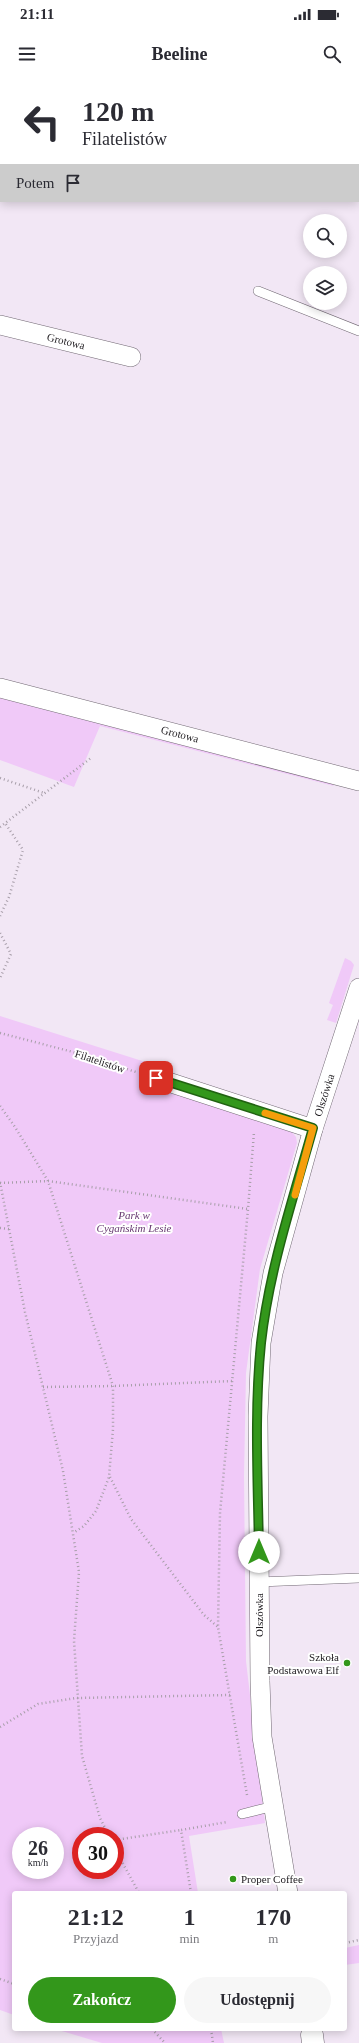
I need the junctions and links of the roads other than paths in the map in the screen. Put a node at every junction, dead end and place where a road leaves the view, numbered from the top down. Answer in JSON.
{"nodes":[{"id":1,"x":258,"y":291,"type":"dead end"},
{"id":2,"x":0,"y":325,"type":"edge"},
{"id":3,"x":359,"y":332,"type":"edge"},
{"id":4,"x":132,"y":357,"type":"dead end"},
{"id":5,"x":0,"y":688,"type":"edge"},
{"id":6,"x":359,"y":781,"type":"edge"},
{"id":7,"x":359,"y":988,"type":"edge"},
{"id":8,"x":156,"y":1078,"type":"road end"},
{"id":9,"x":313,"y":1128,"type":"junction"},
{"id":10,"x":359,"y":1578,"type":"edge"},
{"id":11,"x":259,"y":1582,"type":"junction"},
{"id":12,"x":274,"y":1806,"type":"junction"},
{"id":13,"x":238,"y":1818,"type":"road end"},
{"id":14,"x":288,"y":1891,"type":"edge"}],
"edges":[{"from":1,"to":3,"type":"lane"},
{"from":2,"to":4,"type":"street","name":"Grotowa"},
{"from":5,"to":6,"type":"street","name":"Grotowa"},
{"from":7,"to":9,"type":"street","name":"Olszówka"},
{"from":8,"to":9,"type":"street"},
{"from":9,"to":11,"type":"street","name":"Olszówka"},
{"from":10,"to":11,"type":"lane"},
{"from":11,"to":12,"type":"street","name":"Olszówka"},
{"from":12,"to":13,"type":"lane"},
{"from":12,"to":14,"type":"street","name":"Olszówka"}]}
